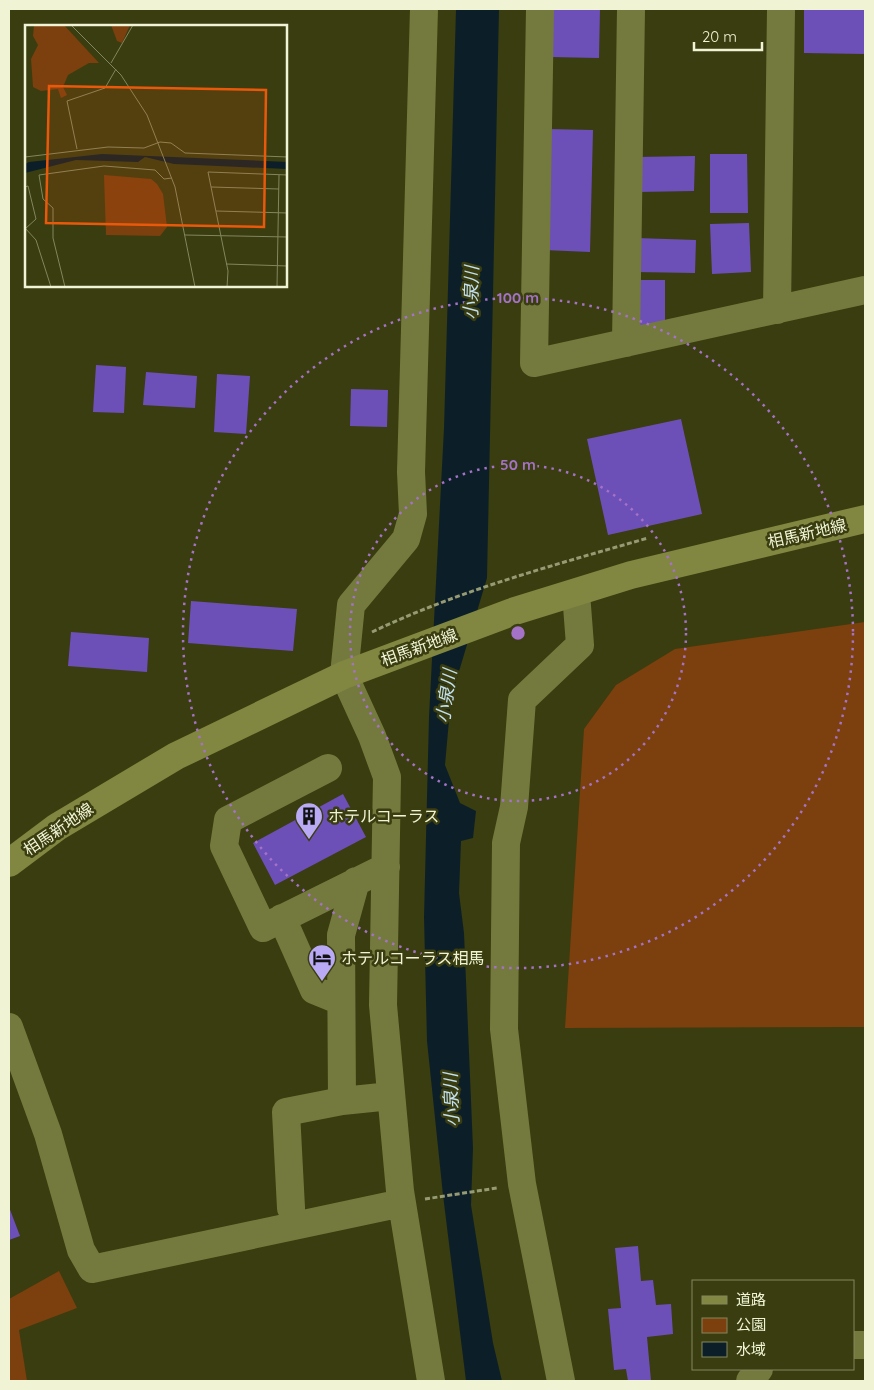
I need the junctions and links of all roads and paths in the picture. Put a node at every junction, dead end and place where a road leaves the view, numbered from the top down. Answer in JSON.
{"nodes":[{"id":1,"x":424,"y":9,"type":"edge"},
{"id":2,"x":540,"y":9,"type":"edge"},
{"id":3,"x":631,"y":9,"type":"edge"},
{"id":4,"x":780,"y":9,"type":"edge"},
{"id":5,"x":865,"y":290,"type":"edge"},
{"id":6,"x":777,"y":310,"type":"junction"},
{"id":7,"x":626,"y":343,"type":"junction"},
{"id":8,"x":865,"y":519,"type":"edge"},
{"id":9,"x":648,"y":538,"type":"dead end"},
{"id":10,"x":576,"y":593,"type":"junction"},
{"id":11,"x":346,"y":644,"type":"junction"},
{"id":12,"x":344,"y":675,"type":"junction"},
{"id":13,"x":328,"y":768,"type":"dead end"},
{"id":14,"x":9,"y":863,"type":"edge"},
{"id":15,"x":386,"y":867,"type":"junction"},
{"id":16,"x":356,"y":881,"type":"junction"},
{"id":17,"x":282,"y":918,"type":"junction"},
{"id":18,"x":341,"y":1001,"type":"junction"},
{"id":19,"x":9,"y":1027,"type":"edge"},
{"id":20,"x":391,"y":1096,"type":"junction"},
{"id":21,"x":342,"y":1101,"type":"junction"},
{"id":22,"x":522,"y":1184,"type":"junction"},
{"id":23,"x":402,"y":1203,"type":"junction"},
{"id":24,"x":291,"y":1208,"type":"dead end"},
{"id":25,"x":758,"y":1370,"type":"edge"},
{"id":26,"x":431,"y":1381,"type":"edge"},
{"id":27,"x":561,"y":1381,"type":"edge"},
{"id":28,"x":750,"y":1381,"type":"edge"}],
"edges":[{"from":1,"to":11,"type":"street"},
{"from":2,"to":7,"type":"street"},
{"from":3,"to":7,"type":"street"},
{"from":4,"to":6,"type":"street"},
{"from":5,"to":6,"type":"street"},
{"from":6,"to":7,"type":"street"},
{"from":8,"to":10,"type":"main road","name":"相馬新地線"},
{"from":9,"to":11,"type":"path"},
{"from":10,"to":12,"type":"main road","name":"相馬新地線"},
{"from":10,"to":22,"type":"street"},
{"from":11,"to":12,"type":"street"},
{"from":12,"to":14,"type":"main road","name":"相馬新地線"},
{"from":12,"to":15,"type":"street"},
{"from":13,"to":17,"type":"street"},
{"from":15,"to":16,"type":"street"},
{"from":15,"to":20,"type":"street"},
{"from":16,"to":17,"type":"street"},
{"from":16,"to":18,"type":"street"},
{"from":17,"to":18,"type":"street"},
{"from":18,"to":21,"type":"street"},
{"from":19,"to":23,"type":"street"},
{"from":20,"to":21,"type":"street"},
{"from":20,"to":23,"type":"street"},
{"from":21,"to":24,"type":"street"},
{"from":22,"to":23,"type":"path"},
{"from":22,"to":27,"type":"street"},
{"from":23,"to":26,"type":"street"},
{"from":25,"to":28,"type":"street"}]}
